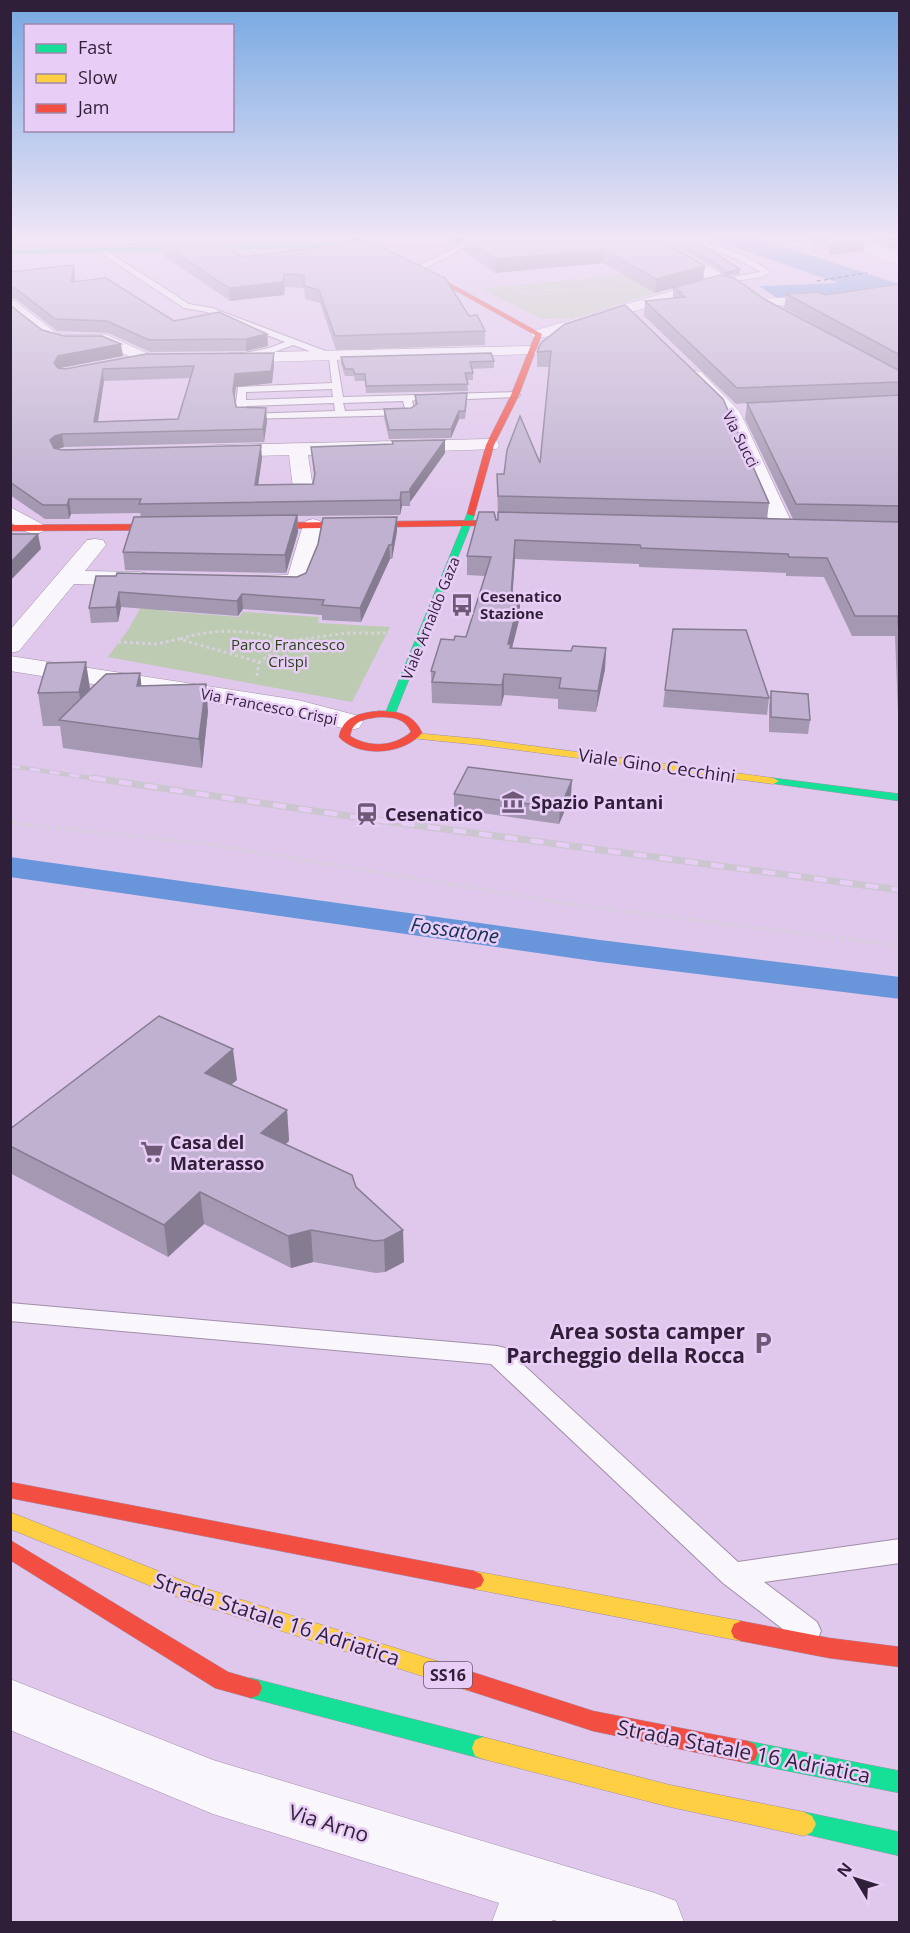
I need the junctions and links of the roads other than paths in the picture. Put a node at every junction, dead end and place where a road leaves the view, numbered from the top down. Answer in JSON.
{"nodes":[{"id":1,"x":38,"y":326,"type":"edge"},
{"id":2,"x":251,"y":326,"type":"edge"},
{"id":3,"x":525,"y":326,"type":"edge"},
{"id":4,"x":568,"y":326,"type":"edge"},
{"id":5,"x":539,"y":334,"type":"junction"},
{"id":6,"x":292,"y":342,"type":"junction"},
{"id":7,"x":531,"y":351,"type":"junction"},
{"id":8,"x":333,"y":357,"type":"junction"},
{"id":9,"x":215,"y":358,"type":"edge"},
{"id":10,"x":236,"y":358,"type":"junction"},
{"id":11,"x":114,"y":365,"type":"edge"},
{"id":12,"x":683,"y":365,"type":"edge"},
{"id":13,"x":336,"y":386,"type":"junction"},
{"id":14,"x":515,"y":395,"type":"junction"},
{"id":15,"x":407,"y":398,"type":"junction"},
{"id":16,"x":338,"y":400,"type":"junction"},
{"id":17,"x":242,"y":403,"type":"junction"},
{"id":18,"x":753,"y":411,"type":"edge"},
{"id":19,"x":731,"y":412,"type":"junction"},
{"id":20,"x":340,"y":414,"type":"junction"},
{"id":21,"x":490,"y":445,"type":"junction"},
{"id":22,"x":298,"y":449,"type":"junction"},
{"id":23,"x":194,"y":452,"type":"edge"},
{"id":24,"x":303,"y":488,"type":"edge"},
{"id":25,"x":10,"y":513,"type":"edge"},
{"id":26,"x":470,"y":522,"type":"junction"},
{"id":27,"x":539,"y":524,"type":"edge"},
{"id":28,"x":313,"y":525,"type":"junction"},
{"id":29,"x":347,"y":525,"type":"junction"},
{"id":30,"x":242,"y":526,"type":"edge"},
{"id":31,"x":142,"y":527,"type":"junction"},
{"id":32,"x":185,"y":527,"type":"edge"},
{"id":33,"x":10,"y":528,"type":"edge"},
{"id":34,"x":40,"y":528,"type":"junction"},
{"id":35,"x":784,"y":530,"type":"edge"},
{"id":36,"x":433,"y":537,"type":"dead end"},
{"id":37,"x":95,"y":545,"type":"junction"},
{"id":38,"x":443,"y":550,"type":"dead end"},
{"id":39,"x":448,"y":574,"type":"junction"},
{"id":40,"x":70,"y":577,"type":"junction"},
{"id":41,"x":156,"y":579,"type":"edge"},
{"id":42,"x":238,"y":581,"type":"edge"},
{"id":43,"x":10,"y":646,"type":"edge"},
{"id":44,"x":10,"y":663,"type":"edge"},
{"id":45,"x":390,"y":714,"type":"junction"},
{"id":46,"x":350,"y":722,"type":"junction"},
{"id":47,"x":414,"y":736,"type":"junction"},
{"id":48,"x":900,"y":798,"type":"edge"},
{"id":49,"x":10,"y":1312,"type":"edge"},
{"id":50,"x":10,"y":1490,"type":"edge"},
{"id":51,"x":10,"y":1520,"type":"edge"},
{"id":52,"x":10,"y":1550,"type":"edge"},
{"id":53,"x":900,"y":1551,"type":"edge"},
{"id":54,"x":733,"y":1575,"type":"junction"},
{"id":55,"x":830,"y":1648,"type":"junction"},
{"id":56,"x":900,"y":1656,"type":"edge"},
{"id":57,"x":10,"y":1704,"type":"edge"},
{"id":58,"x":900,"y":1782,"type":"edge"},
{"id":59,"x":900,"y":1844,"type":"edge"},
{"id":60,"x":530,"y":1905,"type":"edge"},
{"id":61,"x":655,"y":1923,"type":"edge"}],
"edges":[{"from":1,"to":11,"type":"street"},
{"from":2,"to":6,"type":"lane"},
{"from":3,"to":5,"type":"street"},
{"from":4,"to":5,"type":"street"},
{"from":5,"to":7,"type":"street","name":"Viale Arnaldo Gaza"},
{"from":6,"to":8,"type":"lane"},
{"from":6,"to":10,"type":"lane"},
{"from":7,"to":8,"type":"street"},
{"from":7,"to":14,"type":"street","name":"Viale Arnaldo Gaza"},
{"from":8,"to":10,"type":"street"},
{"from":8,"to":13,"type":"lane"},
{"from":9,"to":10,"type":"street"},
{"from":12,"to":19,"type":"street","name":"Via Succi"},
{"from":13,"to":16,"type":"lane"},
{"from":13,"to":17,"type":"lane"},
{"from":14,"to":15,"type":"lane"},
{"from":14,"to":21,"type":"street","name":"Viale Arnaldo Gaza"},
{"from":15,"to":16,"type":"lane"},
{"from":15,"to":20,"type":"lane"},
{"from":16,"to":17,"type":"lane"},
{"from":16,"to":20,"type":"lane"},
{"from":17,"to":20,"type":"lane"},
{"from":18,"to":19,"type":"street"},
{"from":19,"to":35,"type":"street","name":"Via Succi"},
{"from":21,"to":22,"type":"street"},
{"from":21,"to":26,"type":"street","name":"Viale Arnaldo Gaza"},
{"from":22,"to":23,"type":"street"},
{"from":22,"to":24,"type":"street"},
{"from":25,"to":34,"type":"street"},
{"from":26,"to":27,"type":"street"},
{"from":26,"to":29,"type":"street"},
{"from":26,"to":39,"type":"street","name":"Viale Arnaldo Gaza"},
{"from":28,"to":29,"type":"street"},
{"from":28,"to":30,"type":"street"},
{"from":28,"to":42,"type":"street"},
{"from":29,"to":36,"type":"street"},
{"from":31,"to":32,"type":"street"},
{"from":31,"to":34,"type":"street"},
{"from":31,"to":37,"type":"street"},
{"from":33,"to":34,"type":"street"},
{"from":34,"to":37,"type":"street"},
{"from":37,"to":40,"type":"street"},
{"from":38,"to":39,"type":"street"},
{"from":39,"to":45,"type":"street","name":"Viale Arnaldo Gaza"},
{"from":40,"to":41,"type":"street"},
{"from":40,"to":43,"type":"street"},
{"from":44,"to":46,"type":"street","name":"Via Francesco Crispi"},
{"from":45,"to":46,"type":"street"},
{"from":45,"to":47,"type":"street"},
{"from":46,"to":47,"type":"street"},
{"from":47,"to":48,"type":"street","name":"Viale Gino Cecchini"},
{"from":49,"to":54,"type":"lane"},
{"from":50,"to":55,"type":"street"},
{"from":51,"to":58,"type":"street","name":"Strada Statale 16 Adriatica","number":"SS16"},
{"from":52,"to":59,"type":"street"},
{"from":53,"to":54,"type":"lane"},
{"from":54,"to":55,"type":"lane"},
{"from":55,"to":56,"type":"street"},
{"from":57,"to":60,"type":"street","name":"Via Arno"},
{"from":60,"to":61,"type":"street","name":"Via Arno"}]}
